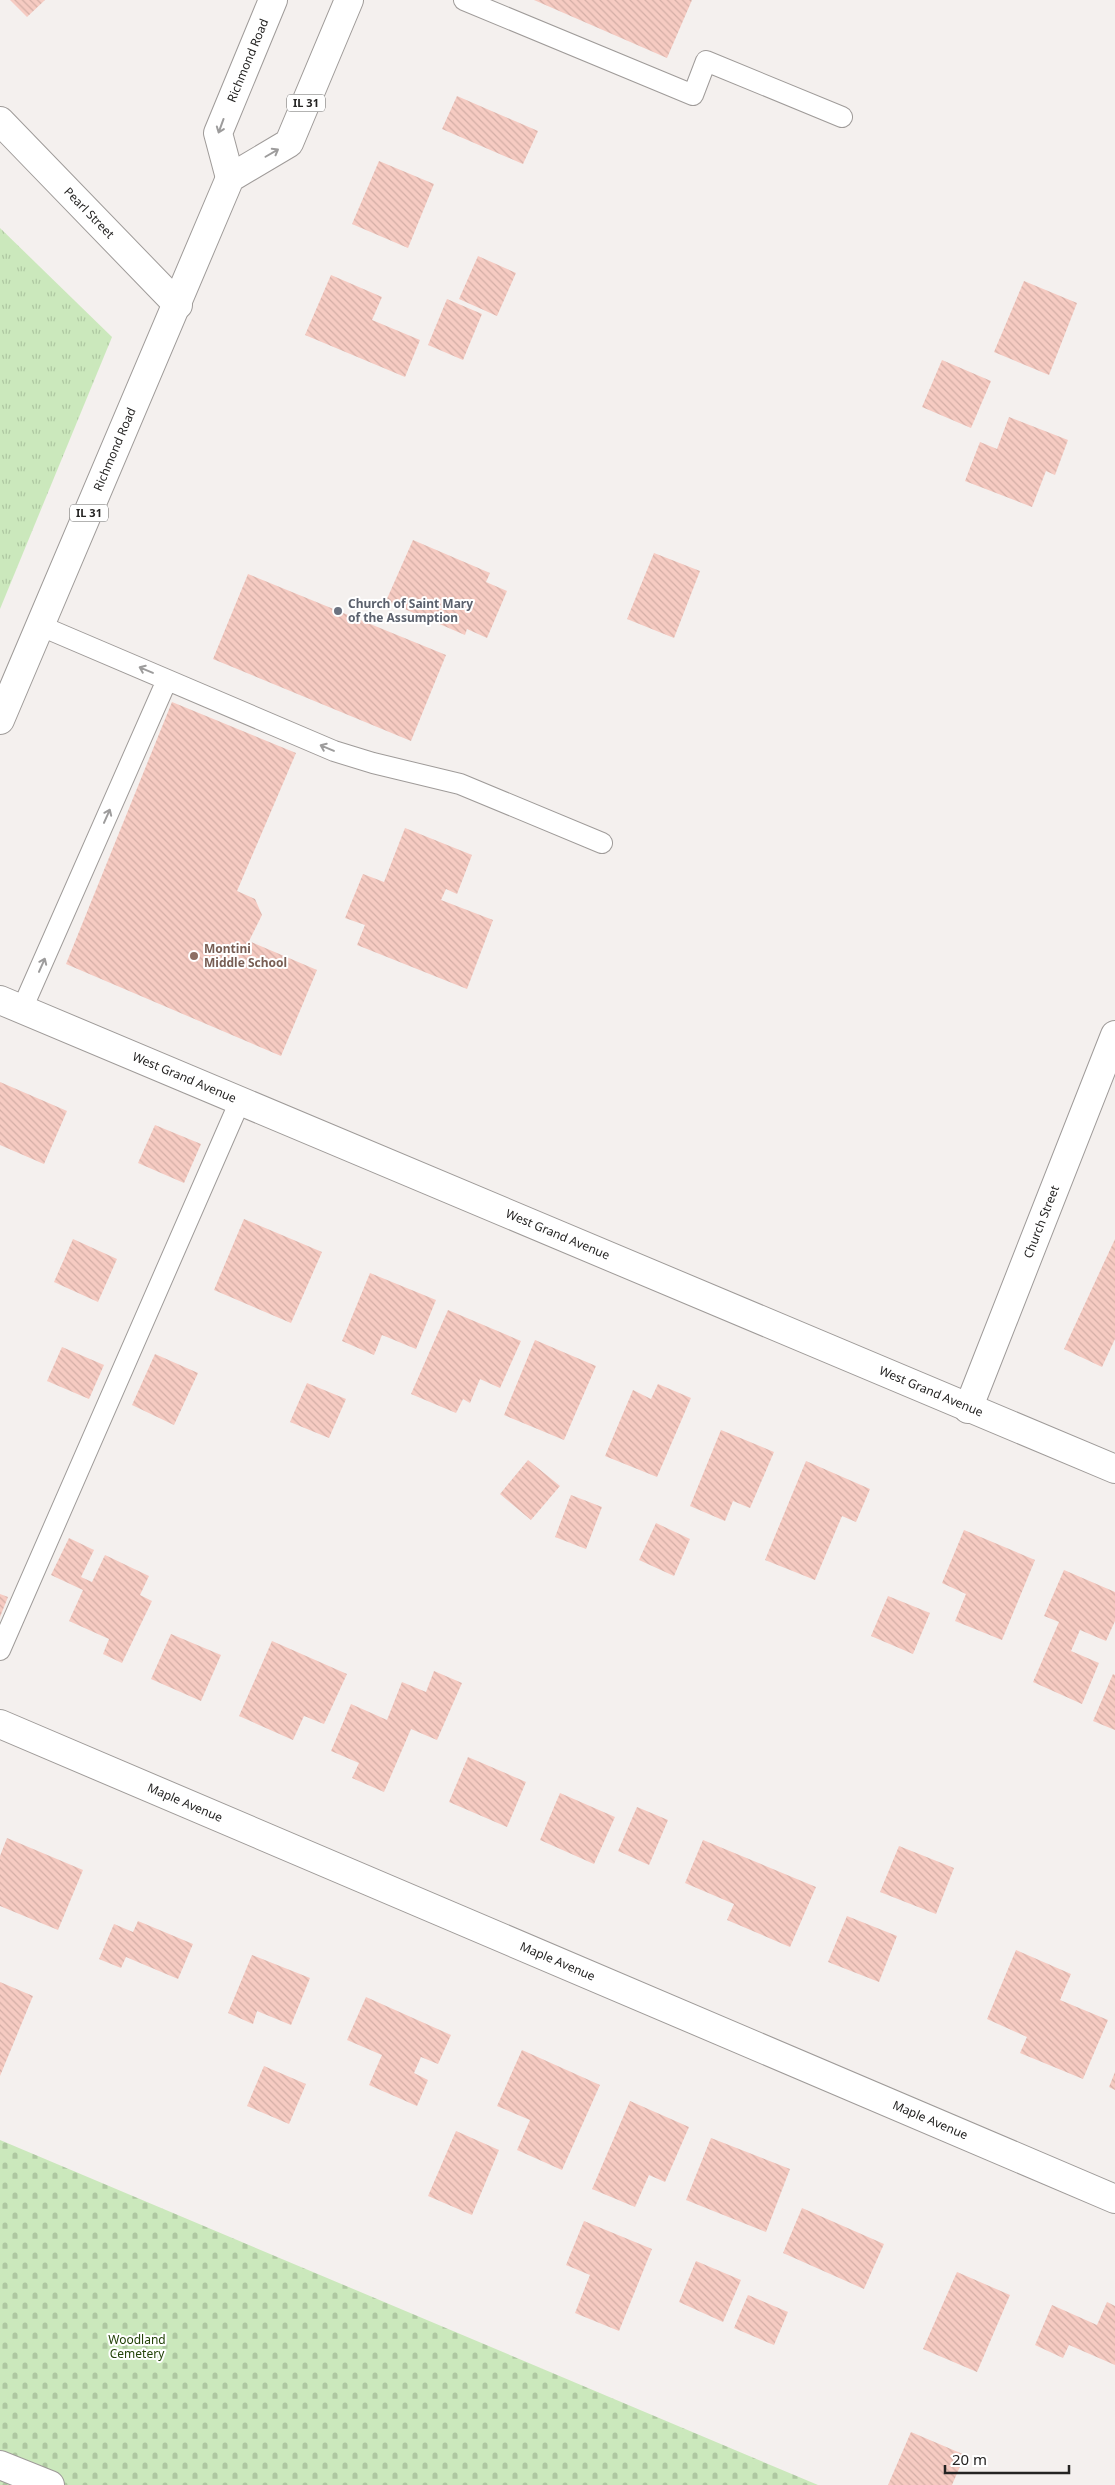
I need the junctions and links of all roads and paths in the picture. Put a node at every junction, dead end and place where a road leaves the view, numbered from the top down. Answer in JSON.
{"nodes":[{"id":1,"x":273,"y":0,"type":"edge"},
{"id":2,"x":349,"y":0,"type":"edge"},
{"id":3,"x":464,"y":0,"type":"edge"},
{"id":4,"x":842,"y":117,"type":"dead end"},
{"id":5,"x":0,"y":121,"type":"edge"},
{"id":6,"x":230,"y":178,"type":"junction"},
{"id":7,"x":178,"y":305,"type":"junction"},
{"id":8,"x":40,"y":626,"type":"junction"},
{"id":9,"x":167,"y":680,"type":"junction"},
{"id":10,"x":0,"y":720,"type":"edge"},
{"id":11,"x":602,"y":843,"type":"dead end"},
{"id":12,"x":11,"y":1005,"type":"edge"},
{"id":13,"x":1115,"y":1035,"type":"edge"},
{"id":14,"x":1109,"y":1074,"type":"edge"},
{"id":15,"x":240,"y":1101,"type":"junction"},
{"id":16,"x":968,"y":1409,"type":"junction"},
{"id":17,"x":1115,"y":1469,"type":"edge"},
{"id":18,"x":0,"y":1650,"type":"edge"},
{"id":19,"x":0,"y":1724,"type":"edge"},
{"id":20,"x":1115,"y":2199,"type":"edge"},
{"id":21,"x":0,"y":2465,"type":"edge"},
{"id":22,"x":50,"y":2485,"type":"edge"}],
"edges":[{"from":1,"to":6,"type":"street","name":"Richmond Road","one_way":true},
{"from":6,"to":2,"type":"street","number":"IL 31","one_way":true},
{"from":3,"to":4,"type":"lane"},
{"from":5,"to":7,"type":"street","name":"Pearl Street"},
{"from":6,"to":7,"type":"street","name":"Richmond Road","number":"IL 31"},
{"from":7,"to":8,"type":"street","name":"Richmond Road","number":"IL 31"},
{"from":9,"to":8,"type":"lane","one_way":true},
{"from":8,"to":10,"type":"street","name":"Richmond Road","number":"IL 31"},
{"from":11,"to":9,"type":"lane","one_way":true},
{"from":12,"to":9,"type":"lane","one_way":true},
{"from":12,"to":15,"type":"street","name":"West Grand Avenue"},
{"from":13,"to":14,"type":"street","name":"Church Street"},
{"from":14,"to":16,"type":"street","name":"Church Street"},
{"from":15,"to":16,"type":"street","name":"West Grand Avenue"},
{"from":15,"to":18,"type":"lane"},
{"from":16,"to":17,"type":"street","name":"West Grand Avenue"},
{"from":19,"to":20,"type":"street","name":"Maple Avenue"},
{"from":21,"to":22,"type":"street"}]}
